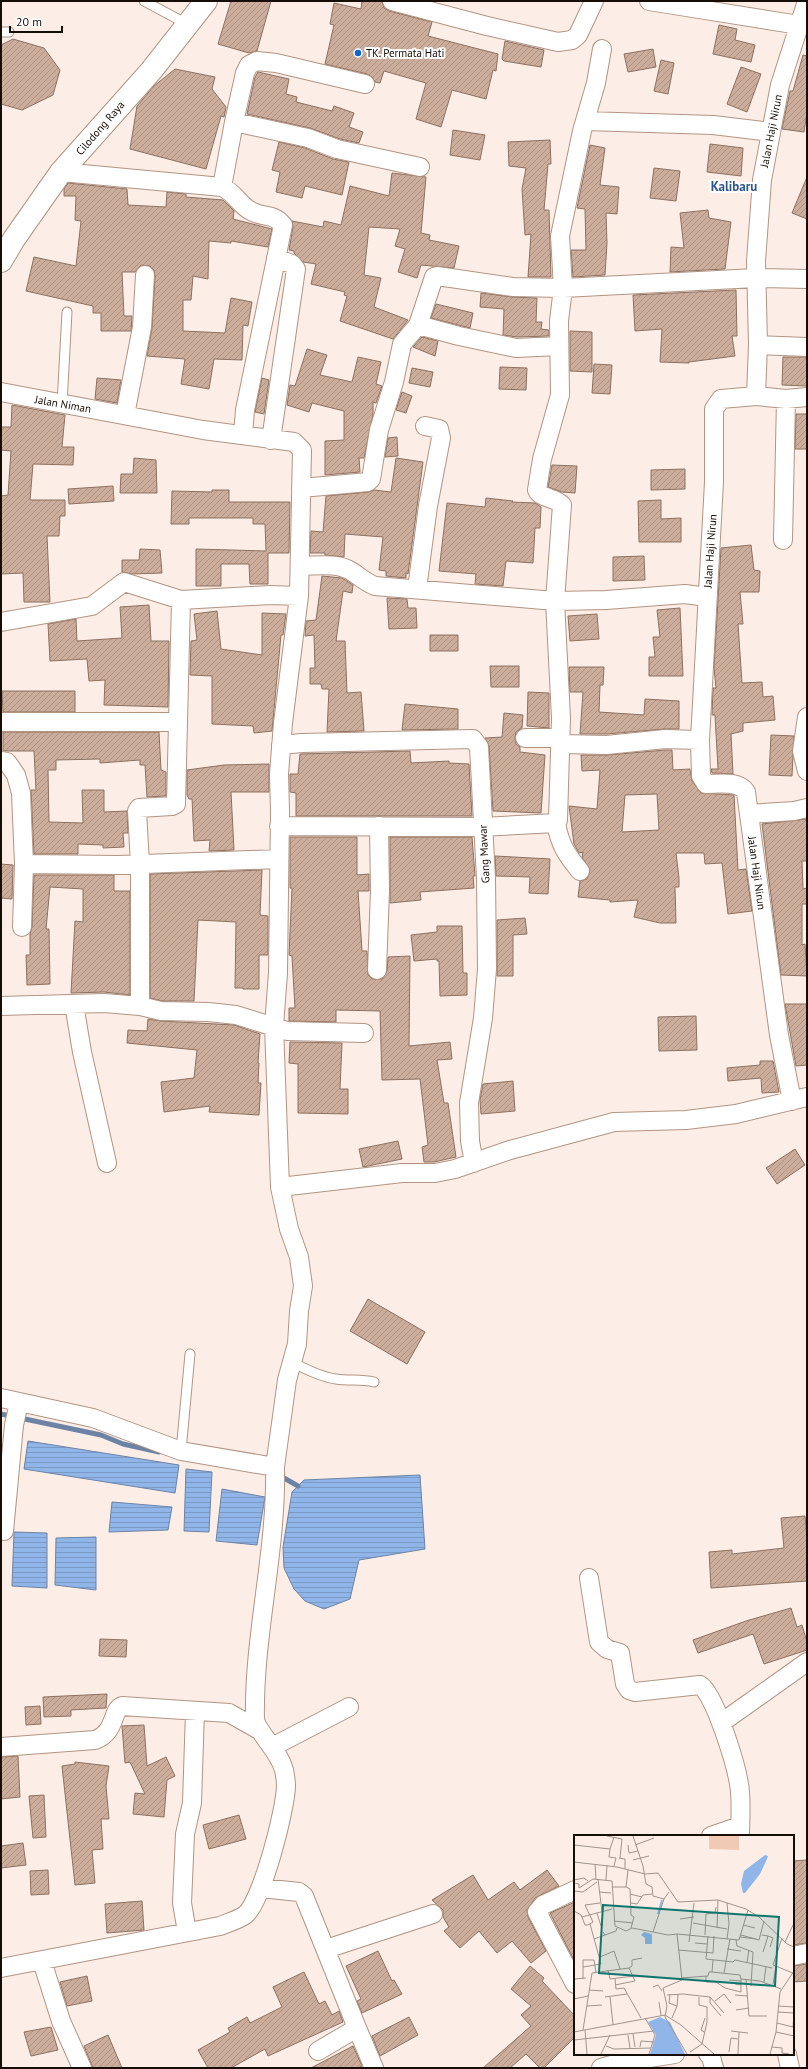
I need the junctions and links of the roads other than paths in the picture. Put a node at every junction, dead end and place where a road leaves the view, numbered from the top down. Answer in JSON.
{"nodes":[{"id":1,"x":144,"y":1,"type":"edge"},
{"id":2,"x":392,"y":1,"type":"edge"},
{"id":3,"x":596,"y":1,"type":"edge"},
{"id":4,"x":649,"y":1,"type":"edge"},
{"id":5,"x":807,"y":1,"type":"edge"},
{"id":6,"x":199,"y":3,"type":"edge"},
{"id":7,"x":187,"y":24,"type":"junction"},
{"id":8,"x":799,"y":25,"type":"junction"},
{"id":9,"x":602,"y":49,"type":"dead end"},
{"id":10,"x":365,"y":84,"type":"dead end"},
{"id":11,"x":585,"y":121,"type":"junction"},
{"id":12,"x":234,"y":122,"type":"junction"},
{"id":13,"x":771,"y":132,"type":"junction"},
{"id":14,"x":420,"y":167,"type":"dead end"},
{"id":15,"x":61,"y":172,"type":"junction"},
{"id":16,"x":222,"y":187,"type":"junction"},
{"id":17,"x":276,"y":258,"type":"junction"},
{"id":18,"x":1,"y":261,"type":"edge"},
{"id":19,"x":145,"y":275,"type":"dead end"},
{"id":20,"x":756,"y":278,"type":"junction"},
{"id":21,"x":807,"y":279,"type":"edge"},
{"id":22,"x":563,"y":288,"type":"junction"},
{"id":23,"x":68,"y":312,"type":"dead end"},
{"id":24,"x":418,"y":325,"type":"junction"},
{"id":25,"x":758,"y":345,"type":"junction"},
{"id":26,"x":559,"y":346,"type":"junction"},
{"id":27,"x":807,"y":347,"type":"edge"},
{"id":28,"x":1,"y":392,"type":"edge"},
{"id":29,"x":756,"y":396,"type":"junction"},
{"id":30,"x":807,"y":397,"type":"edge"},
{"id":31,"x":786,"y":399,"type":"junction"},
{"id":32,"x":62,"y":404,"type":"junction"},
{"id":33,"x":125,"y":415,"type":"junction"},
{"id":34,"x":425,"y":426,"type":"dead end"},
{"id":35,"x":243,"y":434,"type":"junction"},
{"id":36,"x":272,"y":440,"type":"junction"},
{"id":37,"x":301,"y":488,"type":"junction"},
{"id":38,"x":783,"y":540,"type":"dead end"},
{"id":39,"x":300,"y":566,"type":"junction"},
{"id":40,"x":417,"y":589,"type":"junction"},
{"id":41,"x":299,"y":596,"type":"junction"},
{"id":42,"x":707,"y":598,"type":"junction"},
{"id":43,"x":181,"y":600,"type":"junction"},
{"id":44,"x":555,"y":601,"type":"junction"},
{"id":45,"x":1,"y":622,"type":"edge"},
{"id":46,"x":807,"y":717,"type":"edge"},
{"id":47,"x":1,"y":722,"type":"edge"},
{"id":48,"x":178,"y":722,"type":"junction"},
{"id":49,"x":524,"y":738,"type":"dead end"},
{"id":50,"x":700,"y":740,"type":"junction"},
{"id":51,"x":560,"y":742,"type":"junction"},
{"id":52,"x":280,"y":745,"type":"junction"},
{"id":53,"x":1,"y":761,"type":"edge"},
{"id":54,"x":807,"y":771,"type":"edge"},
{"id":55,"x":807,"y":808,"type":"edge"},
{"id":56,"x":749,"y":814,"type":"junction"},
{"id":57,"x":556,"y":823,"type":"junction"},
{"id":58,"x":279,"y":826,"type":"junction"},
{"id":59,"x":379,"y":826,"type":"junction"},
{"id":60,"x":482,"y":827,"type":"junction"},
{"id":61,"x":279,"y":859,"type":"junction"},
{"id":62,"x":140,"y":863,"type":"junction"},
{"id":63,"x":24,"y":864,"type":"junction"},
{"id":64,"x":580,"y":871,"type":"dead end"},
{"id":65,"x":22,"y":927,"type":"dead end"},
{"id":66,"x":378,"y":970,"type":"dead end"},
{"id":67,"x":74,"y":1004,"type":"junction"},
{"id":68,"x":1,"y":1006,"type":"edge"},
{"id":69,"x":140,"y":1006,"type":"junction"},
{"id":70,"x":274,"y":1026,"type":"junction"},
{"id":71,"x":364,"y":1033,"type":"dead end"},
{"id":72,"x":799,"y":1099,"type":"edge"},
{"id":73,"x":107,"y":1163,"type":"dead end"},
{"id":74,"x":474,"y":1163,"type":"junction"},
{"id":75,"x":280,"y":1187,"type":"junction"},
{"id":76,"x":190,"y":1354,"type":"dead end"},
{"id":77,"x":292,"y":1362,"type":"junction"},
{"id":78,"x":374,"y":1382,"type":"dead end"},
{"id":79,"x":1,"y":1398,"type":"edge"},
{"id":80,"x":17,"y":1411,"type":"junction"},
{"id":81,"x":181,"y":1451,"type":"junction"},
{"id":82,"x":275,"y":1468,"type":"junction"},
{"id":83,"x":4,"y":1531,"type":"dead end"},
{"id":84,"x":589,"y":1578,"type":"dead end"},
{"id":85,"x":807,"y":1662,"type":"edge"},
{"id":86,"x":349,"y":1707,"type":"dead end"},
{"id":87,"x":195,"y":1710,"type":"junction"},
{"id":88,"x":721,"y":1723,"type":"junction"},
{"id":89,"x":259,"y":1730,"type":"junction"},
{"id":90,"x":1,"y":1747,"type":"edge"},
{"id":91,"x":272,"y":1747,"type":"junction"},
{"id":92,"x":740,"y":1831,"type":"edge"},
{"id":93,"x":717,"y":1835,"type":"edge"},
{"id":94,"x":261,"y":1888,"type":"junction"},
{"id":95,"x":574,"y":1890,"type":"edge"},
{"id":96,"x":433,"y":1914,"type":"dead end"},
{"id":97,"x":187,"y":1932,"type":"junction"},
{"id":98,"x":326,"y":1948,"type":"junction"},
{"id":99,"x":807,"y":1953,"type":"edge"},
{"id":100,"x":794,"y":1956,"type":"edge"},
{"id":101,"x":42,"y":1961,"type":"junction"},
{"id":102,"x":1,"y":1968,"type":"edge"},
{"id":103,"x":574,"y":1982,"type":"edge"},
{"id":104,"x":356,"y":2028,"type":"junction"},
{"id":105,"x":318,"y":2051,"type":"dead end"},
{"id":106,"x":660,"y":2055,"type":"edge"},
{"id":107,"x":709,"y":2055,"type":"edge"},
{"id":108,"x":787,"y":2055,"type":"edge"},
{"id":109,"x":616,"y":2058,"type":"edge"},
{"id":110,"x":82,"y":2068,"type":"edge"},
{"id":111,"x":374,"y":2068,"type":"edge"},
{"id":112,"x":601,"y":2068,"type":"edge"},
{"id":113,"x":714,"y":2068,"type":"edge"},
{"id":114,"x":790,"y":2068,"type":"edge"}],
"edges":[{"from":1,"to":7,"type":"lane"},
{"from":2,"to":3,"type":"street"},
{"from":4,"to":8,"type":"street"},
{"from":5,"to":8,"type":"street","name":"Jalan Haji Nirun"},
{"from":6,"to":7,"type":"street","name":"Cilodong Raya"},
{"from":7,"to":15,"type":"street","name":"Cilodong Raya"},
{"from":8,"to":13,"type":"street","name":"Jalan Haji Nirun"},
{"from":9,"to":11,"type":"street"},
{"from":10,"to":12,"type":"street"},
{"from":11,"to":13,"type":"street"},
{"from":11,"to":22,"type":"street"},
{"from":12,"to":14,"type":"street"},
{"from":12,"to":16,"type":"street"},
{"from":13,"to":20,"type":"street","name":"Jalan Haji Nirun"},
{"from":15,"to":16,"type":"street"},
{"from":15,"to":18,"type":"street","name":"Cilodong Raya"},
{"from":16,"to":17,"type":"street"},
{"from":17,"to":35,"type":"street"},
{"from":17,"to":36,"type":"street"},
{"from":19,"to":33,"type":"street"},
{"from":20,"to":21,"type":"street"},
{"from":20,"to":22,"type":"street"},
{"from":20,"to":25,"type":"street","name":"Jalan Haji Nirun"},
{"from":22,"to":24,"type":"street"},
{"from":22,"to":26,"type":"street"},
{"from":23,"to":32,"type":"lane"},
{"from":24,"to":26,"type":"street"},
{"from":24,"to":37,"type":"street"},
{"from":25,"to":27,"type":"street"},
{"from":25,"to":29,"type":"street","name":"Jalan Haji Nirun"},
{"from":26,"to":44,"type":"street"},
{"from":28,"to":32,"type":"street","name":"Jalan Niman"},
{"from":29,"to":31,"type":"street"},
{"from":29,"to":42,"type":"street","name":"Jalan Haji Nirun"},
{"from":30,"to":31,"type":"street"},
{"from":31,"to":38,"type":"street"},
{"from":32,"to":33,"type":"street","name":"Jalan Niman"},
{"from":33,"to":35,"type":"street","name":"Jalan Niman"},
{"from":34,"to":40,"type":"street"},
{"from":35,"to":36,"type":"street","name":"Jalan Niman"},
{"from":36,"to":37,"type":"street","name":"Jalan Niman"},
{"from":37,"to":39,"type":"street","name":"Jalan Niman"},
{"from":39,"to":40,"type":"street"},
{"from":39,"to":41,"type":"street","name":"Jalan Niman"},
{"from":40,"to":44,"type":"street"},
{"from":41,"to":43,"type":"street"},
{"from":41,"to":52,"type":"street","name":"Jalan Niman"},
{"from":42,"to":44,"type":"street"},
{"from":42,"to":50,"type":"street","name":"Jalan Haji Nirun"},
{"from":43,"to":45,"type":"street"},
{"from":43,"to":48,"type":"street"},
{"from":44,"to":51,"type":"street"},
{"from":46,"to":54,"type":"street"},
{"from":47,"to":48,"type":"street"},
{"from":48,"to":62,"type":"street"},
{"from":49,"to":51,"type":"street"},
{"from":50,"to":51,"type":"street"},
{"from":50,"to":56,"type":"street","name":"Jalan Haji Nirun"},
{"from":51,"to":57,"type":"street"},
{"from":52,"to":58,"type":"street","name":"Jalan Niman"},
{"from":52,"to":60,"type":"street","name":"Gang Mawar"},
{"from":53,"to":63,"type":"street"},
{"from":55,"to":56,"type":"street"},
{"from":56,"to":72,"type":"street","name":"Jalan Haji Nirun"},
{"from":57,"to":60,"type":"street"},
{"from":57,"to":64,"type":"street"},
{"from":58,"to":59,"type":"street"},
{"from":58,"to":61,"type":"street","name":"Jalan Niman"},
{"from":59,"to":60,"type":"street"},
{"from":59,"to":66,"type":"street"},
{"from":60,"to":74,"type":"street","name":"Gang Mawar"},
{"from":61,"to":62,"type":"street"},
{"from":61,"to":70,"type":"street","name":"Jalan Niman"},
{"from":62,"to":63,"type":"street"},
{"from":62,"to":69,"type":"street"},
{"from":63,"to":65,"type":"street"},
{"from":67,"to":68,"type":"street"},
{"from":67,"to":69,"type":"street"},
{"from":67,"to":73,"type":"street"},
{"from":69,"to":70,"type":"street"},
{"from":70,"to":71,"type":"street"},
{"from":70,"to":75,"type":"street","name":"Jalan Niman"},
{"from":72,"to":74,"type":"street"},
{"from":74,"to":75,"type":"street"},
{"from":75,"to":77,"type":"street","name":"Jalan Niman"},
{"from":76,"to":81,"type":"lane"},
{"from":77,"to":78,"type":"lane"},
{"from":77,"to":82,"type":"street","name":"Jalan Niman"},
{"from":79,"to":80,"type":"street"},
{"from":80,"to":81,"type":"street"},
{"from":80,"to":83,"type":"street"},
{"from":81,"to":82,"type":"street"},
{"from":82,"to":89,"type":"street","name":"Jalan Niman"},
{"from":84,"to":88,"type":"street"},
{"from":85,"to":88,"type":"street"},
{"from":86,"to":91,"type":"street"},
{"from":87,"to":89,"type":"street"},
{"from":87,"to":90,"type":"street"},
{"from":87,"to":97,"type":"street"},
{"from":88,"to":92,"type":"street"},
{"from":89,"to":91,"type":"street"},
{"from":91,"to":94,"type":"street"},
{"from":92,"to":93,"type":"street"},
{"from":94,"to":97,"type":"street"},
{"from":94,"to":98,"type":"street"},
{"from":95,"to":103,"type":"street"},
{"from":96,"to":98,"type":"street"},
{"from":97,"to":101,"type":"street"},
{"from":98,"to":104,"type":"street"},
{"from":99,"to":100,"type":"street"},
{"from":101,"to":102,"type":"street"},
{"from":101,"to":110,"type":"street"},
{"from":104,"to":105,"type":"street"},
{"from":104,"to":111,"type":"street"},
{"from":106,"to":109,"type":"street"},
{"from":107,"to":113,"type":"street"},
{"from":108,"to":114,"type":"street"},
{"from":109,"to":112,"type":"street"}]}
